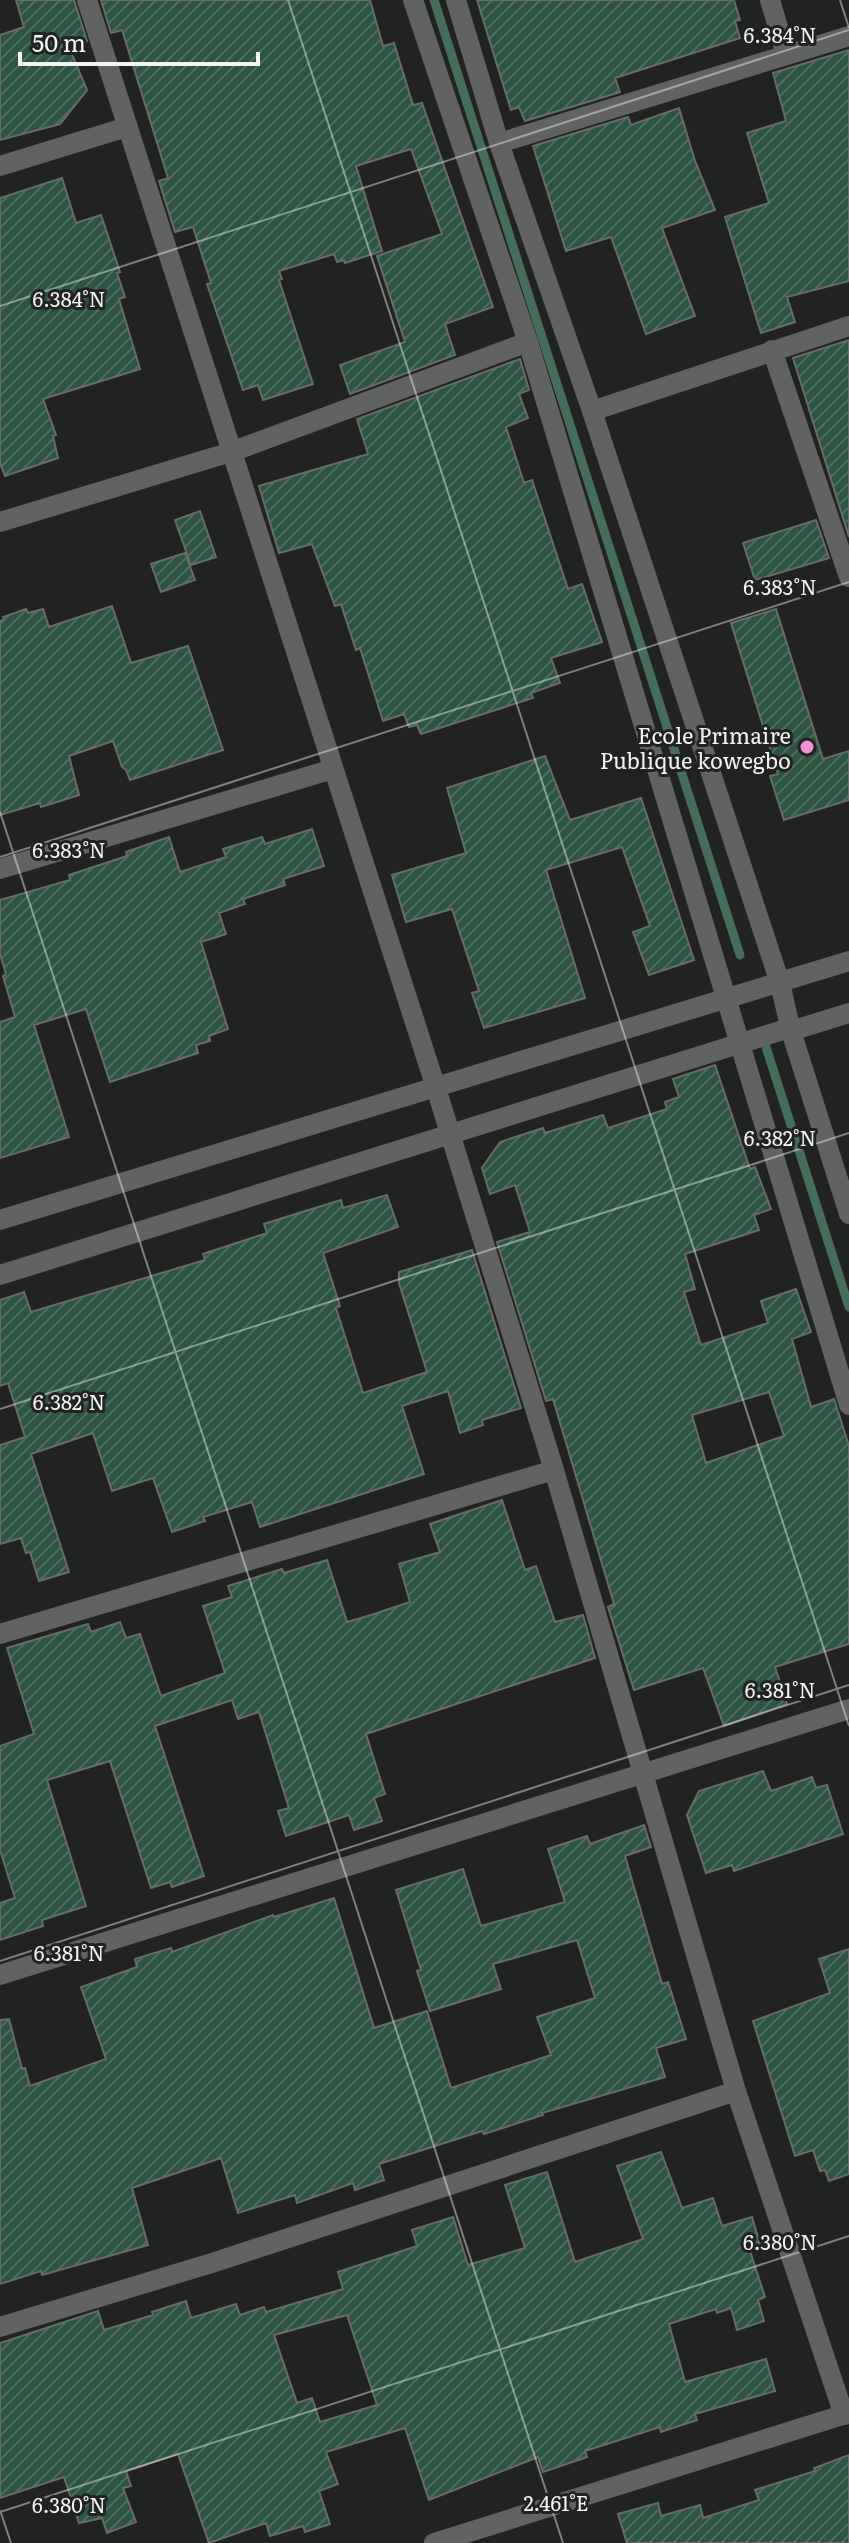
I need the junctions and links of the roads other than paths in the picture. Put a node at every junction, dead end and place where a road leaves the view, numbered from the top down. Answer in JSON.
{"nodes":[{"id":1,"x":87,"y":0,"type":"edge"},
{"id":2,"x":413,"y":0,"type":"edge"},
{"id":3,"x":456,"y":0,"type":"edge"},
{"id":4,"x":770,"y":0,"type":"edge"},
{"id":5,"x":849,"y":36,"type":"edge"},
{"id":6,"x":786,"y":54,"type":"junction"},
{"id":7,"x":127,"y":127,"type":"junction"},
{"id":8,"x":499,"y":143,"type":"junction"},
{"id":9,"x":0,"y":166,"type":"edge"},
{"id":10,"x":849,"y":326,"type":"edge"},
{"id":11,"x":528,"y":342,"type":"junction"},
{"id":12,"x":772,"y":350,"type":"junction"},
{"id":13,"x":592,"y":411,"type":"junction"},
{"id":14,"x":231,"y":452,"type":"junction"},
{"id":15,"x":0,"y":522,"type":"edge"},
{"id":16,"x":849,"y":577,"type":"edge"},
{"id":17,"x":333,"y":769,"type":"junction"},
{"id":18,"x":0,"y":869,"type":"edge"},
{"id":19,"x":849,"y":961,"type":"edge"},
{"id":20,"x":780,"y":983,"type":"junction"},
{"id":21,"x":726,"y":998,"type":"junction"},
{"id":22,"x":849,"y":1013,"type":"edge"},
{"id":23,"x":791,"y":1031,"type":"junction"},
{"id":24,"x":739,"y":1044,"type":"junction"},
{"id":25,"x":436,"y":1088,"type":"junction"},
{"id":26,"x":449,"y":1135,"type":"junction"},
{"id":27,"x":849,"y":1214,"type":"edge"},
{"id":28,"x":0,"y":1220,"type":"edge"},
{"id":29,"x":0,"y":1275,"type":"edge"},
{"id":30,"x":849,"y":1405,"type":"edge"},
{"id":31,"x":554,"y":1470,"type":"junction"},
{"id":32,"x":0,"y":1634,"type":"edge"},
{"id":33,"x":849,"y":1709,"type":"edge"},
{"id":34,"x":645,"y":1773,"type":"junction"},
{"id":35,"x":0,"y":1975,"type":"edge"},
{"id":36,"x":736,"y":2091,"type":"junction"},
{"id":37,"x":0,"y":2327,"type":"edge"},
{"id":38,"x":847,"y":2414,"type":"edge"},
{"id":39,"x":434,"y":2543,"type":"edge"}],
"edges":[{"from":1,"to":7,"type":"street"},
{"from":2,"to":11,"type":"street"},
{"from":3,"to":8,"type":"street"},
{"from":4,"to":6,"type":"street"},
{"from":5,"to":6,"type":"street"},
{"from":6,"to":8,"type":"street"},
{"from":7,"to":9,"type":"street"},
{"from":7,"to":14,"type":"street"},
{"from":8,"to":13,"type":"street"},
{"from":10,"to":12,"type":"street"},
{"from":11,"to":14,"type":"street"},
{"from":11,"to":21,"type":"street"},
{"from":12,"to":13,"type":"street"},
{"from":12,"to":16,"type":"street"},
{"from":13,"to":20,"type":"street"},
{"from":14,"to":15,"type":"street"},
{"from":14,"to":17,"type":"street"},
{"from":17,"to":18,"type":"street"},
{"from":17,"to":25,"type":"street"},
{"from":19,"to":20,"type":"street"},
{"from":20,"to":21,"type":"street"},
{"from":20,"to":23,"type":"street"},
{"from":21,"to":24,"type":"street"},
{"from":21,"to":25,"type":"street"},
{"from":22,"to":23,"type":"street"},
{"from":23,"to":24,"type":"street"},
{"from":23,"to":27,"type":"street"},
{"from":24,"to":26,"type":"street"},
{"from":24,"to":30,"type":"street"},
{"from":25,"to":26,"type":"street"},
{"from":25,"to":28,"type":"street"},
{"from":26,"to":29,"type":"street"},
{"from":26,"to":31,"type":"street"},
{"from":31,"to":32,"type":"street"},
{"from":31,"to":34,"type":"street"},
{"from":33,"to":34,"type":"street"},
{"from":34,"to":35,"type":"street"},
{"from":34,"to":36,"type":"street"},
{"from":36,"to":37,"type":"street"},
{"from":36,"to":38,"type":"street"},
{"from":38,"to":39,"type":"street"}]}
